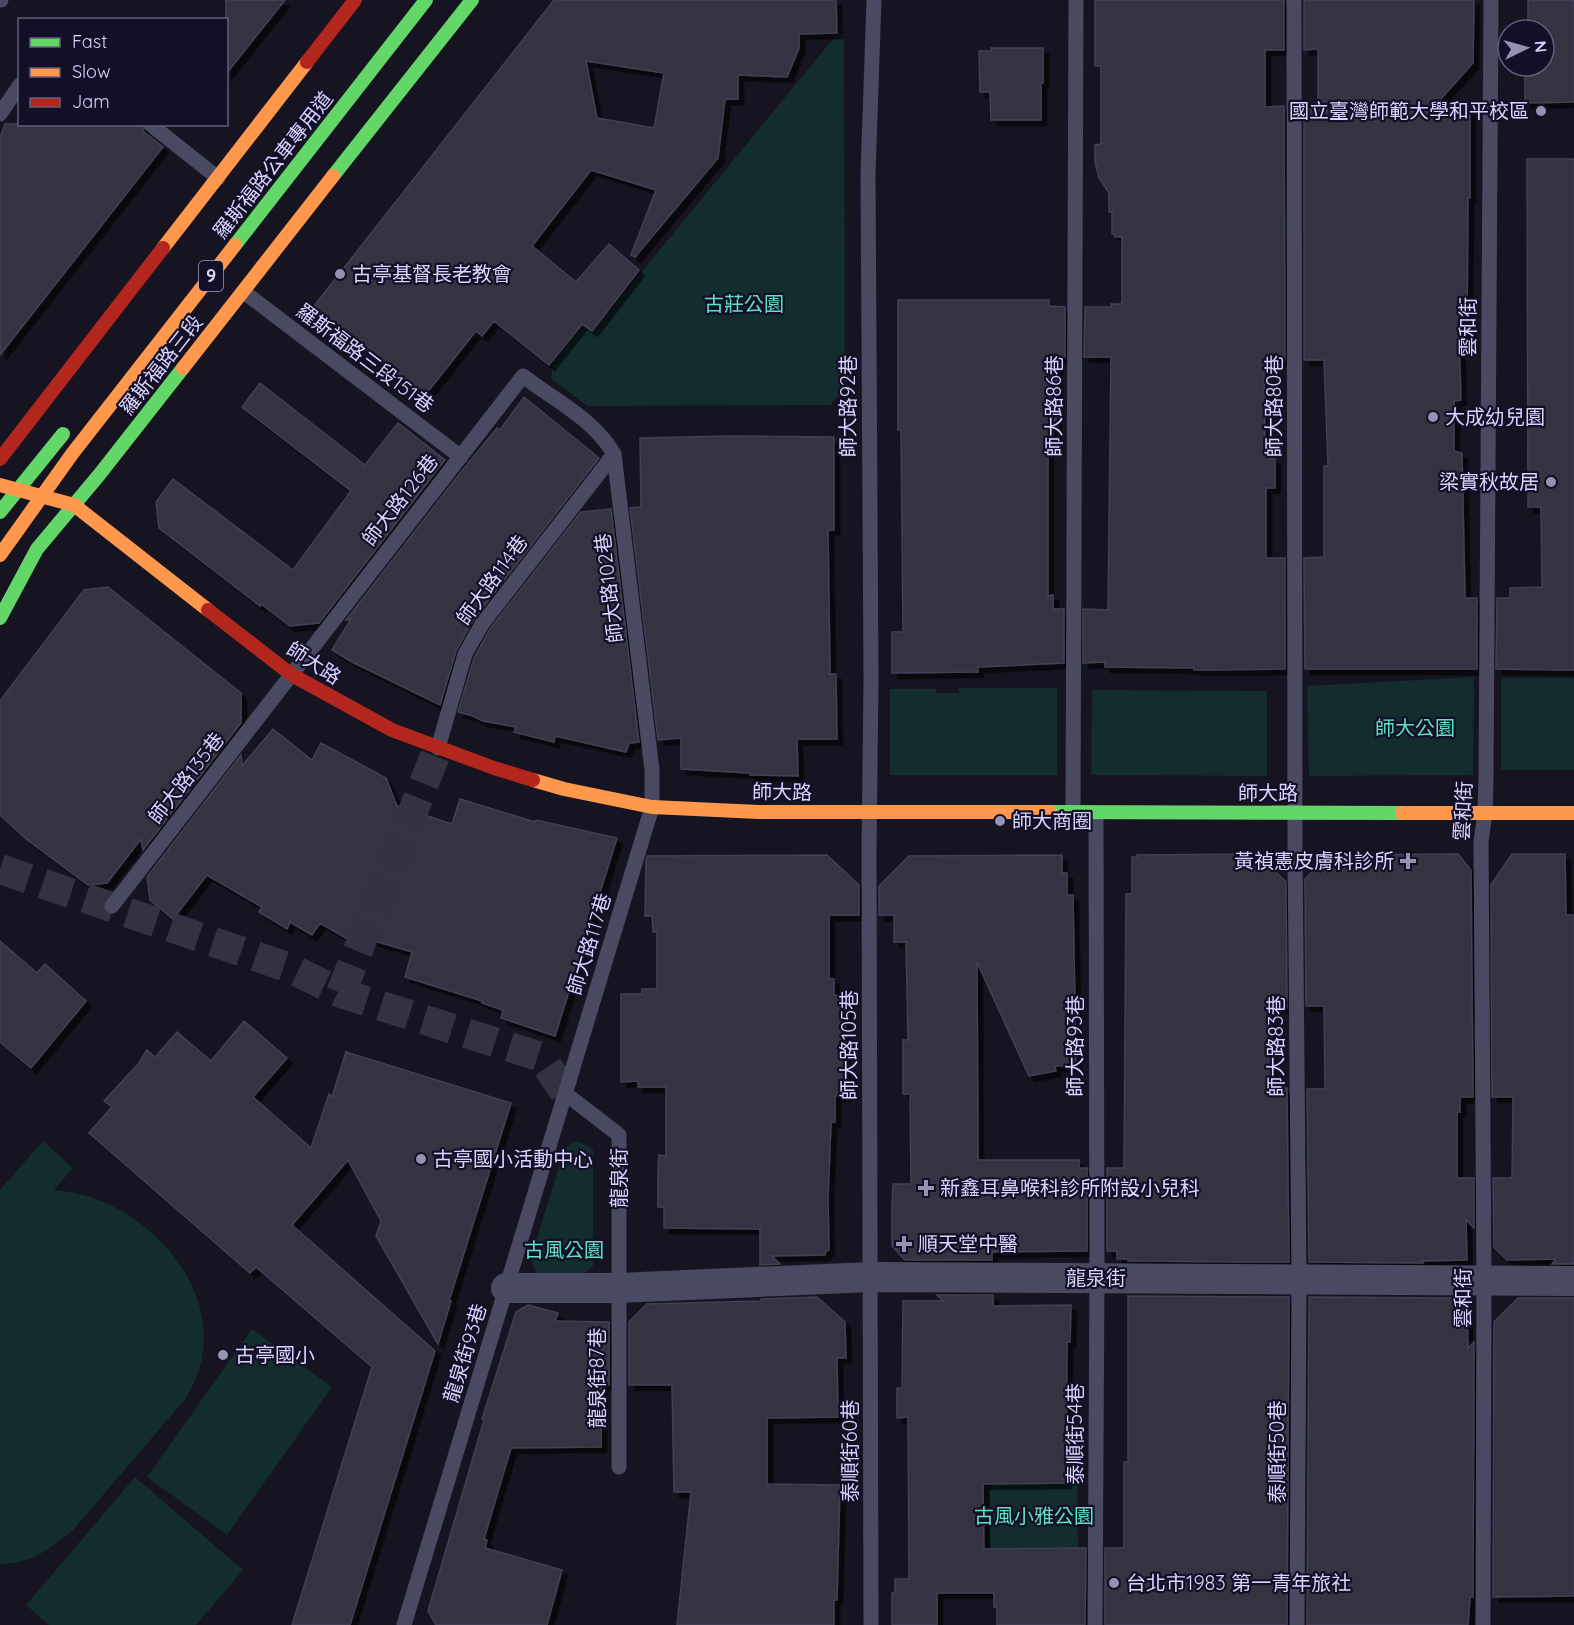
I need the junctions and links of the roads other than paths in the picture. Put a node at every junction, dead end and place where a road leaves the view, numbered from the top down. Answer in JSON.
{"nodes":[{"id":1,"x":355,"y":0,"type":"edge"},
{"id":2,"x":426,"y":0,"type":"edge"},
{"id":3,"x":472,"y":0,"type":"edge"},
{"id":4,"x":873,"y":0,"type":"edge"},
{"id":5,"x":1076,"y":0,"type":"edge"},
{"id":6,"x":1294,"y":0,"type":"edge"},
{"id":7,"x":1491,"y":0,"type":"edge"},
{"id":8,"x":18,"y":88,"type":"edge"},
{"id":9,"x":0,"y":114,"type":"edge"},
{"id":10,"x":153,"y":126,"type":"edge"},
{"id":11,"x":218,"y":178,"type":"junction"},
{"id":12,"x":244,"y":292,"type":"junction"},
{"id":13,"x":547,"y":394,"type":"joint"},
{"id":14,"x":72,"y":423,"type":"dead end"},
{"id":15,"x":614,"y":454,"type":"junction"},
{"id":16,"x":460,"y":457,"type":"junction"},
{"id":17,"x":0,"y":459,"type":"edge"},
{"id":18,"x":0,"y":486,"type":"edge"},
{"id":19,"x":17,"y":490,"type":"junction"},
{"id":20,"x":43,"y":497,"type":"junction"},
{"id":21,"x":74,"y":505,"type":"junction"},
{"id":22,"x":0,"y":512,"type":"edge"},
{"id":23,"x":31,"y":513,"type":"junction"},
{"id":24,"x":6,"y":525,"type":"dead end"},
{"id":25,"x":0,"y":555,"type":"edge"},
{"id":26,"x":0,"y":618,"type":"edge"},
{"id":27,"x":292,"y":675,"type":"junction"},
{"id":28,"x":438,"y":748,"type":"junction"},
{"id":29,"x":651,"y":807,"type":"junction"},
{"id":30,"x":870,"y":812,"type":"junction"},
{"id":31,"x":1296,"y":812,"type":"junction"},
{"id":32,"x":1073,"y":813,"type":"junction"},
{"id":33,"x":1096,"y":813,"type":"junction"},
{"id":34,"x":1485,"y":813,"type":"junction"},
{"id":35,"x":1574,"y":813,"type":"edge"},
{"id":36,"x":112,"y":906,"type":"dead end"},
{"id":37,"x":566,"y":1094,"type":"junction"},
{"id":38,"x":870,"y":1277,"type":"junction"},
{"id":39,"x":1097,"y":1278,"type":"junction"},
{"id":40,"x":1299,"y":1280,"type":"junction"},
{"id":41,"x":1484,"y":1281,"type":"junction"},
{"id":42,"x":1574,"y":1281,"type":"edge"},
{"id":43,"x":507,"y":1288,"type":"junction"},
{"id":44,"x":618,"y":1288,"type":"junction"},
{"id":45,"x":619,"y":1467,"type":"dead end"},
{"id":46,"x":404,"y":1625,"type":"edge"},
{"id":47,"x":871,"y":1625,"type":"edge"},
{"id":48,"x":1095,"y":1625,"type":"edge"},
{"id":49,"x":1297,"y":1625,"type":"edge"},
{"id":50,"x":1484,"y":1625,"type":"edge"}],
"edges":[{"from":1,"to":11,"type":"main road"},
{"from":2,"to":20,"type":"main road","name":"羅斯福路公車專用道","number":"9"},
{"from":3,"to":12,"type":"main road","name":"羅斯福路三段","number":"9"},
{"from":4,"to":30,"type":"lane","name":"師大路92巷"},
{"from":5,"to":32,"type":"lane","name":"師大路86巷"},
{"from":6,"to":31,"type":"lane","name":"師大路80巷"},
{"from":7,"to":34,"type":"lane","name":"雲和街"},
{"from":8,"to":9,"type":"lane"},
{"from":10,"to":11,"type":"lane"},
{"from":11,"to":17,"type":"main road"},
{"from":12,"to":16,"type":"lane","name":"羅斯福路三段151巷"},
{"from":12,"to":21,"type":"main road","name":"羅斯福路三段","number":"9"},
{"from":13,"to":15,"type":"lane","name":"師大路102巷"},
{"from":13,"to":16,"type":"lane","name":"師大路126巷"},
{"from":14,"to":19,"type":"main road"},
{"from":15,"to":28,"type":"lane","name":"師大路114巷"},
{"from":15,"to":29,"type":"lane","name":"師大路102巷"},
{"from":16,"to":27,"type":"lane","name":"師大路126巷"},
{"from":18,"to":19,"type":"main road","name":"師大路"},
{"from":19,"to":20,"type":"main road","name":"師大路"},
{"from":19,"to":22,"type":"main road"},
{"from":20,"to":21,"type":"main road","name":"師大路"},
{"from":20,"to":23,"type":"main road","name":"羅斯福路公車專用道","number":"9"},
{"from":21,"to":23,"type":"main road"},
{"from":21,"to":26,"type":"main road","name":"羅斯福路三段","number":"9"},
{"from":21,"to":27,"type":"main road","name":"師大路"},
{"from":23,"to":24,"type":"main road"},
{"from":23,"to":25,"type":"main road","name":"羅斯福路公車專用道","number":"9"},
{"from":27,"to":28,"type":"main road","name":"師大路"},
{"from":27,"to":36,"type":"lane","name":"師大路135巷"},
{"from":28,"to":29,"type":"main road","name":"師大路"},
{"from":29,"to":30,"type":"main road","name":"師大路"},
{"from":29,"to":37,"type":"lane","name":"師大路117巷"},
{"from":30,"to":32,"type":"main road","name":"師大路"},
{"from":30,"to":38,"type":"lane","name":"師大路105巷"},
{"from":31,"to":33,"type":"main road","name":"師大路"},
{"from":31,"to":34,"type":"main road","name":"師大路"},
{"from":31,"to":40,"type":"lane","name":"師大路83巷"},
{"from":32,"to":33,"type":"main road","name":"師大路"},
{"from":33,"to":39,"type":"lane","name":"師大路93巷"},
{"from":34,"to":35,"type":"main road","name":"師大路"},
{"from":34,"to":41,"type":"lane","name":"雲和街"},
{"from":37,"to":43,"type":"lane","name":"龍泉街93巷"},
{"from":37,"to":44,"type":"lane","name":"龍泉街"},
{"from":38,"to":39,"type":"street","name":"龍泉街"},
{"from":38,"to":44,"type":"street","name":"龍泉街"},
{"from":38,"to":47,"type":"lane","name":"泰順街60巷"},
{"from":39,"to":40,"type":"street","name":"龍泉街"},
{"from":39,"to":48,"type":"lane","name":"泰順街54巷"},
{"from":40,"to":41,"type":"street","name":"龍泉街"},
{"from":40,"to":49,"type":"lane","name":"泰順街50巷"},
{"from":41,"to":42,"type":"street","name":"龍泉街"},
{"from":41,"to":50,"type":"lane","name":"雲和街"},
{"from":43,"to":44,"type":"street","name":"龍泉街"},
{"from":43,"to":46,"type":"lane","name":"龍泉街93巷"},
{"from":44,"to":45,"type":"lane","name":"龍泉街87巷"}]}
